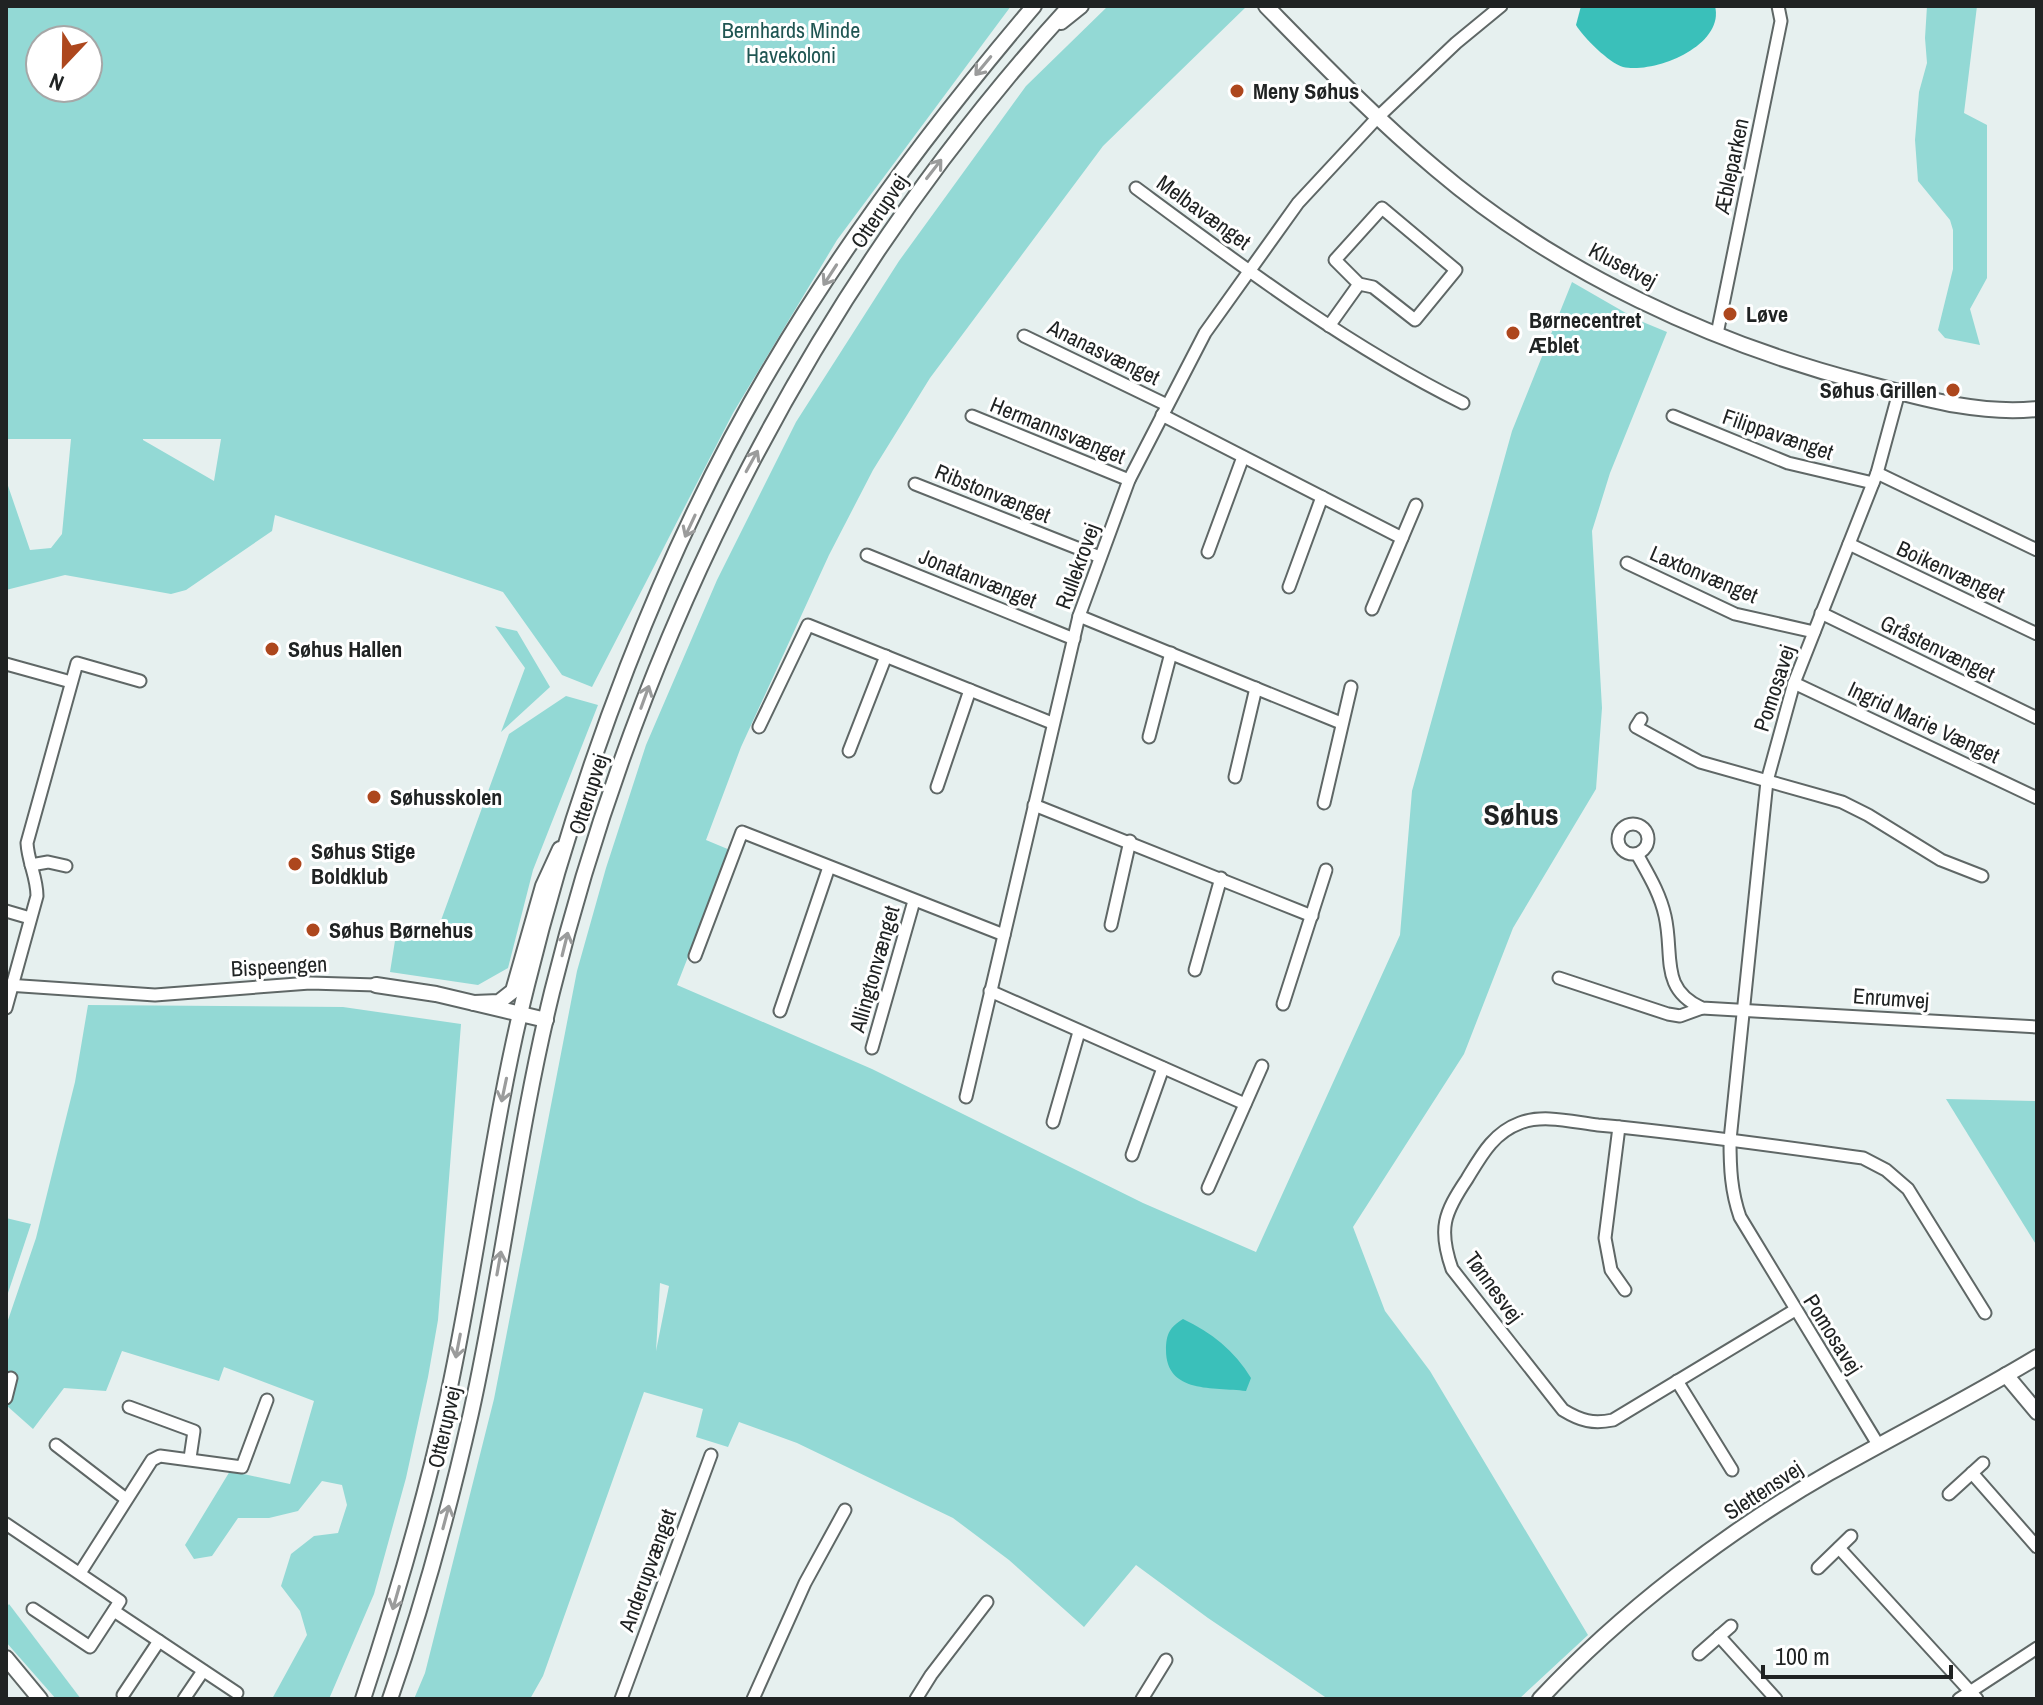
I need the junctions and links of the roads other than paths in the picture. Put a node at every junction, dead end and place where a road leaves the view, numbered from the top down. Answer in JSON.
{"nodes":[{"id":1,"x":1034,"y":6,"type":"edge"},
{"id":2,"x":1070,"y":6,"type":"edge"},
{"id":3,"x":1081,"y":6,"type":"edge"},
{"id":4,"x":1266,"y":6,"type":"edge"},
{"id":5,"x":1501,"y":6,"type":"edge"},
{"id":6,"x":1778,"y":6,"type":"edge"},
{"id":7,"x":1039,"y":40,"type":"junction"},
{"id":8,"x":1377,"y":118,"type":"junction"},
{"id":9,"x":1136,"y":188,"type":"dead end"},
{"id":10,"x":1249,"y":269,"type":"junction"},
{"id":11,"x":1359,"y":284,"type":"junction"},
{"id":12,"x":1329,"y":326,"type":"junction"},
{"id":13,"x":1717,"y":334,"type":"junction"},
{"id":14,"x":1024,"y":336,"type":"dead end"},
{"id":15,"x":1899,"y":392,"type":"junction"},
{"id":16,"x":1463,"y":403,"type":"dead end"},
{"id":17,"x":2037,"y":409,"type":"edge"},
{"id":18,"x":1165,"y":410,"type":"junction"},
{"id":19,"x":972,"y":416,"type":"dead end"},
{"id":20,"x":1673,"y":416,"type":"dead end"},
{"id":21,"x":1243,"y":457,"type":"junction"},
{"id":22,"x":1875,"y":478,"type":"junction"},
{"id":23,"x":1129,"y":480,"type":"junction"},
{"id":24,"x":915,"y":484,"type":"dead end"},
{"id":25,"x":1322,"y":497,"type":"junction"},
{"id":26,"x":1416,"y":505,"type":"dead end"},
{"id":27,"x":1402,"y":538,"type":"junction"},
{"id":28,"x":1849,"y":544,"type":"junction"},
{"id":29,"x":2037,"y":550,"type":"edge"},
{"id":30,"x":1208,"y":552,"type":"dead end"},
{"id":31,"x":867,"y":555,"type":"dead end"},
{"id":32,"x":1100,"y":557,"type":"junction"},
{"id":33,"x":1627,"y":563,"type":"dead end"},
{"id":34,"x":1289,"y":587,"type":"dead end"},
{"id":35,"x":1372,"y":609,"type":"dead end"},
{"id":36,"x":1821,"y":613,"type":"junction"},
{"id":37,"x":1079,"y":616,"type":"junction"},
{"id":38,"x":1814,"y":632,"type":"junction"},
{"id":39,"x":2037,"y":634,"type":"edge"},
{"id":40,"x":1074,"y":639,"type":"junction"},
{"id":41,"x":1171,"y":653,"type":"junction"},
{"id":42,"x":886,"y":656,"type":"junction"},
{"id":43,"x":6,"y":664,"type":"edge"},
{"id":44,"x":140,"y":681,"type":"dead end"},
{"id":45,"x":71,"y":682,"type":"junction"},
{"id":46,"x":1794,"y":683,"type":"junction"},
{"id":47,"x":1351,"y":687,"type":"dead end"},
{"id":48,"x":1256,"y":688,"type":"junction"},
{"id":49,"x":970,"y":690,"type":"junction"},
{"id":50,"x":2037,"y":718,"type":"edge"},
{"id":51,"x":1641,"y":719,"type":"dead end"},
{"id":52,"x":1052,"y":723,"type":"junction"},
{"id":53,"x":1341,"y":723,"type":"junction"},
{"id":54,"x":759,"y":727,"type":"dead end"},
{"id":55,"x":1149,"y":737,"type":"dead end"},
{"id":56,"x":849,"y":751,"type":"dead end"},
{"id":57,"x":1235,"y":777,"type":"dead end"},
{"id":58,"x":1767,"y":781,"type":"junction"},
{"id":59,"x":937,"y":787,"type":"dead end"},
{"id":60,"x":2037,"y":798,"type":"edge"},
{"id":61,"x":1324,"y":803,"type":"dead end"},
{"id":62,"x":1034,"y":805,"type":"junction"},
{"id":63,"x":576,"y":816,"type":"junction"},
{"id":64,"x":1130,"y":841,"type":"junction"},
{"id":65,"x":1637,"y":854,"type":"dead end"},
{"id":66,"x":31,"y":865,"type":"junction"},
{"id":67,"x":66,"y":866,"type":"dead end"},
{"id":68,"x":829,"y":867,"type":"junction"},
{"id":69,"x":1326,"y":870,"type":"dead end"},
{"id":70,"x":1982,"y":876,"type":"dead end"},
{"id":71,"x":1221,"y":878,"type":"junction"},
{"id":72,"x":914,"y":901,"type":"junction"},
{"id":73,"x":6,"y":911,"type":"edge"},
{"id":74,"x":1312,"y":916,"type":"junction"},
{"id":75,"x":30,"y":918,"type":"junction"},
{"id":76,"x":1111,"y":925,"type":"dead end"},
{"id":77,"x":1004,"y":935,"type":"junction"},
{"id":78,"x":695,"y":956,"type":"dead end"},
{"id":79,"x":1195,"y":970,"type":"dead end"},
{"id":80,"x":1559,"y":978,"type":"dead end"},
{"id":81,"x":9,"y":985,"type":"edge"},
{"id":82,"x":376,"y":985,"type":"joint"},
{"id":83,"x":990,"y":991,"type":"junction"},
{"id":84,"x":474,"y":1003,"type":"junction"},
{"id":85,"x":1283,"y":1004,"type":"dead end"},
{"id":86,"x":6,"y":1008,"type":"edge"},
{"id":87,"x":1702,"y":1008,"type":"junction"},
{"id":88,"x":1743,"y":1009,"type":"junction"},
{"id":89,"x":780,"y":1011,"type":"dead end"},
{"id":90,"x":520,"y":1013,"type":"junction"},
{"id":91,"x":546,"y":1020,"type":"junction"},
{"id":92,"x":2037,"y":1027,"type":"edge"},
{"id":93,"x":1079,"y":1032,"type":"junction"},
{"id":94,"x":872,"y":1048,"type":"dead end"},
{"id":95,"x":1262,"y":1066,"type":"dead end"},
{"id":96,"x":1163,"y":1068,"type":"junction"},
{"id":97,"x":966,"y":1097,"type":"dead end"},
{"id":98,"x":1245,"y":1104,"type":"junction"},
{"id":99,"x":1053,"y":1122,"type":"dead end"},
{"id":100,"x":1619,"y":1127,"type":"junction"},
{"id":101,"x":1730,"y":1140,"type":"junction"},
{"id":102,"x":1132,"y":1155,"type":"dead end"},
{"id":103,"x":1208,"y":1188,"type":"dead end"},
{"id":104,"x":1625,"y":1290,"type":"dead end"},
{"id":105,"x":1795,"y":1310,"type":"junction"},
{"id":106,"x":1985,"y":1313,"type":"dead end"},
{"id":107,"x":2037,"y":1357,"type":"edge"},
{"id":108,"x":2006,"y":1375,"type":"junction"},
{"id":109,"x":11,"y":1378,"type":"dead end"},
{"id":110,"x":1677,"y":1381,"type":"junction"},
{"id":111,"x":6,"y":1398,"type":"edge"},
{"id":112,"x":267,"y":1400,"type":"dead end"},
{"id":113,"x":129,"y":1407,"type":"dead end"},
{"id":114,"x":2037,"y":1412,"type":"edge"},
{"id":115,"x":56,"y":1445,"type":"dead end"},
{"id":116,"x":1879,"y":1446,"type":"junction"},
{"id":117,"x":711,"y":1455,"type":"dead end"},
{"id":118,"x":190,"y":1458,"type":"junction"},
{"id":119,"x":1983,"y":1463,"type":"dead end"},
{"id":120,"x":1732,"y":1470,"type":"dead end"},
{"id":121,"x":1972,"y":1473,"type":"junction"},
{"id":122,"x":1949,"y":1494,"type":"dead end"},
{"id":123,"x":126,"y":1499,"type":"junction"},
{"id":124,"x":845,"y":1510,"type":"dead end"},
{"id":125,"x":6,"y":1524,"type":"edge"},
{"id":126,"x":1851,"y":1536,"type":"dead end"},
{"id":127,"x":2037,"y":1547,"type":"edge"},
{"id":128,"x":1839,"y":1548,"type":"junction"},
{"id":129,"x":1818,"y":1568,"type":"dead end"},
{"id":130,"x":80,"y":1573,"type":"junction"},
{"id":131,"x":987,"y":1602,"type":"dead end"},
{"id":132,"x":33,"y":1609,"type":"dead end"},
{"id":133,"x":114,"y":1611,"type":"junction"},
{"id":134,"x":1731,"y":1626,"type":"dead end"},
{"id":135,"x":1719,"y":1636,"type":"junction"},
{"id":136,"x":159,"y":1641,"type":"junction"},
{"id":137,"x":2037,"y":1648,"type":"edge"},
{"id":138,"x":1699,"y":1654,"type":"dead end"},
{"id":139,"x":6,"y":1658,"type":"edge"},
{"id":140,"x":1166,"y":1660,"type":"dead end"},
{"id":141,"x":203,"y":1671,"type":"junction"},
{"id":142,"x":237,"y":1693,"type":"dead end"},
{"id":143,"x":123,"y":1695,"type":"dead end"},
{"id":144,"x":1974,"y":1695,"type":"edge"},
{"id":145,"x":40,"y":1699,"type":"edge"},
{"id":146,"x":184,"y":1699,"type":"edge"},
{"id":147,"x":363,"y":1699,"type":"edge"},
{"id":148,"x":390,"y":1699,"type":"edge"},
{"id":149,"x":621,"y":1699,"type":"edge"},
{"id":150,"x":753,"y":1699,"type":"edge"},
{"id":151,"x":916,"y":1699,"type":"edge"},
{"id":152,"x":1142,"y":1699,"type":"edge"},
{"id":153,"x":1540,"y":1699,"type":"edge"},
{"id":154,"x":1776,"y":1699,"type":"edge"},
{"id":155,"x":1959,"y":1699,"type":"edge"}],
"edges":[{"from":1,"to":63,"type":"main road","name":"Otterupvej","one_way":true},
{"from":2,"to":7,"type":"main road","name":"Otterupvej"},
{"from":3,"to":7,"type":"main road"},
{"from":4,"to":8,"type":"main road","name":"Klusetvej"},
{"from":5,"to":8,"type":"street"},
{"from":6,"to":13,"type":"street","name":"Æbleparken"},
{"from":91,"to":7,"type":"main road","name":"Otterupvej","one_way":true},
{"from":8,"to":10,"type":"street","name":"Rullekrovej"},
{"from":8,"to":13,"type":"main road","name":"Klusetvej"},
{"from":9,"to":10,"type":"street","name":"Melbavænget"},
{"from":10,"to":12,"type":"street","name":"Melbavænget"},
{"from":10,"to":18,"type":"street","name":"Rullekrovej"},
{"from":11,"to":11,"type":"street"},
{"from":11,"to":12,"type":"street"},
{"from":12,"to":16,"type":"street","name":"Melbavænget"},
{"from":13,"to":15,"type":"main road","name":"Klusetvej"},
{"from":14,"to":18,"type":"street","name":"Ananasvænget"},
{"from":15,"to":17,"type":"main road","name":"Klusetvej"},
{"from":15,"to":22,"type":"street","name":"Pomosavej"},
{"from":18,"to":21,"type":"street","name":"Ananasvænget"},
{"from":18,"to":23,"type":"street","name":"Rullekrovej"},
{"from":19,"to":23,"type":"street","name":"Hermannsvænget"},
{"from":20,"to":22,"type":"street","name":"Filippavænget"},
{"from":21,"to":25,"type":"street","name":"Ananasvænget"},
{"from":21,"to":30,"type":"street"},
{"from":22,"to":28,"type":"street","name":"Pomosavej"},
{"from":22,"to":29,"type":"street","name":"Filippavænget"},
{"from":23,"to":32,"type":"street","name":"Rullekrovej"},
{"from":24,"to":32,"type":"street","name":"Ribstonvænget"},
{"from":25,"to":27,"type":"street","name":"Ananasvænget"},
{"from":25,"to":34,"type":"street"},
{"from":26,"to":27,"type":"street"},
{"from":27,"to":35,"type":"street"},
{"from":28,"to":36,"type":"street","name":"Pomosavej"},
{"from":28,"to":39,"type":"street","name":"Boikenvænget"},
{"from":31,"to":40,"type":"street","name":"Jonatanvænget"},
{"from":32,"to":37,"type":"street","name":"Rullekrovej"},
{"from":33,"to":38,"type":"street","name":"Laxtonvænget"},
{"from":36,"to":38,"type":"street","name":"Pomosavej"},
{"from":36,"to":50,"type":"street","name":"Gråstenvænget"},
{"from":37,"to":40,"type":"street","name":"Rullekrovej"},
{"from":37,"to":41,"type":"street"},
{"from":38,"to":46,"type":"street","name":"Pomosavej"},
{"from":40,"to":52,"type":"street","name":"Rullekrovej"},
{"from":41,"to":48,"type":"street"},
{"from":41,"to":55,"type":"street"},
{"from":42,"to":49,"type":"street"},
{"from":42,"to":54,"type":"street"},
{"from":42,"to":56,"type":"street"},
{"from":43,"to":45,"type":"street"},
{"from":44,"to":45,"type":"street"},
{"from":45,"to":66,"type":"street"},
{"from":46,"to":58,"type":"street","name":"Pomosavej"},
{"from":46,"to":60,"type":"street","name":"Ingrid Marie Vænget"},
{"from":47,"to":53,"type":"street"},
{"from":48,"to":53,"type":"street"},
{"from":48,"to":57,"type":"street"},
{"from":49,"to":52,"type":"street"},
{"from":49,"to":59,"type":"street"},
{"from":51,"to":58,"type":"street"},
{"from":52,"to":62,"type":"street","name":"Rullekrovej"},
{"from":53,"to":61,"type":"street"},
{"from":58,"to":70,"type":"street"},
{"from":58,"to":88,"type":"street","name":"Pomosavej"},
{"from":62,"to":64,"type":"street"},
{"from":62,"to":77,"type":"street","name":"Rullekrovej"},
{"from":63,"to":84,"type":"main road"},
{"from":63,"to":90,"type":"main road","name":"Otterupvej"},
{"from":64,"to":71,"type":"street"},
{"from":64,"to":76,"type":"street"},
{"from":65,"to":87,"type":"street"},
{"from":66,"to":67,"type":"street"},
{"from":66,"to":75,"type":"street"},
{"from":68,"to":72,"type":"street","name":"Allingtonvænget"},
{"from":68,"to":78,"type":"street","name":"Allingtonvænget"},
{"from":68,"to":89,"type":"street"},
{"from":69,"to":74,"type":"street"},
{"from":71,"to":74,"type":"street"},
{"from":71,"to":79,"type":"street"},
{"from":72,"to":77,"type":"street","name":"Allingtonvænget"},
{"from":72,"to":94,"type":"street","name":"Allingtonvænget"},
{"from":73,"to":75,"type":"street"},
{"from":74,"to":85,"type":"street"},
{"from":75,"to":81,"type":"street"},
{"from":77,"to":83,"type":"street","name":"Rullekrovej"},
{"from":80,"to":87,"type":"street"},
{"from":81,"to":82,"type":"street","name":"Bispeengen"},
{"from":81,"to":86,"type":"street"},
{"from":82,"to":84,"type":"main road","name":"Bispeengen"},
{"from":83,"to":93,"type":"street"},
{"from":83,"to":97,"type":"street","name":"Rullekrovej"},
{"from":84,"to":90,"type":"main road","name":"Bispeengen"},
{"from":87,"to":88,"type":"street"},
{"from":88,"to":92,"type":"street","name":"Enrumvej"},
{"from":88,"to":101,"type":"street","name":"Pomosavej"},
{"from":90,"to":91,"type":"main road","name":"Bispeengen"},
{"from":90,"to":147,"type":"main road","name":"Otterupvej","one_way":true},
{"from":148,"to":91,"type":"main road","name":"Otterupvej","one_way":true},
{"from":93,"to":96,"type":"street"},
{"from":93,"to":99,"type":"street"},
{"from":95,"to":98,"type":"street"},
{"from":96,"to":98,"type":"street"},
{"from":96,"to":102,"type":"street"},
{"from":98,"to":103,"type":"street"},
{"from":100,"to":101,"type":"street","name":"Tønnesvej"},
{"from":100,"to":104,"type":"street"},
{"from":100,"to":110,"type":"street","name":"Tønnesvej"},
{"from":101,"to":105,"type":"street","name":"Pomosavej"},
{"from":101,"to":106,"type":"street","name":"Tønnesvej"},
{"from":105,"to":110,"type":"street","name":"Tønnesvej"},
{"from":105,"to":116,"type":"street","name":"Pomosavej"},
{"from":107,"to":108,"type":"main road","name":"Slettensvej"},
{"from":108,"to":114,"type":"main road"},
{"from":108,"to":116,"type":"main road","name":"Slettensvej"},
{"from":109,"to":111,"type":"street"},
{"from":110,"to":120,"type":"street"},
{"from":112,"to":118,"type":"street"},
{"from":113,"to":118,"type":"street"},
{"from":115,"to":123,"type":"street"},
{"from":116,"to":153,"type":"main road","name":"Slettensvej"},
{"from":117,"to":149,"type":"street","name":"Anderupvænget"},
{"from":118,"to":123,"type":"street"},
{"from":119,"to":121,"type":"street"},
{"from":121,"to":122,"type":"street"},
{"from":121,"to":127,"type":"street"},
{"from":123,"to":130,"type":"street"},
{"from":124,"to":150,"type":"street"},
{"from":125,"to":130,"type":"street"},
{"from":126,"to":128,"type":"street"},
{"from":128,"to":129,"type":"street"},
{"from":128,"to":144,"type":"street"},
{"from":130,"to":133,"type":"street"},
{"from":131,"to":151,"type":"street"},
{"from":132,"to":133,"type":"street"},
{"from":133,"to":136,"type":"street"},
{"from":134,"to":135,"type":"street"},
{"from":135,"to":138,"type":"street"},
{"from":135,"to":154,"type":"street"},
{"from":136,"to":141,"type":"street"},
{"from":136,"to":143,"type":"street"},
{"from":137,"to":144,"type":"street"},
{"from":139,"to":145,"type":"main road"},
{"from":140,"to":152,"type":"street"},
{"from":141,"to":142,"type":"street"},
{"from":141,"to":146,"type":"street"},
{"from":144,"to":155,"type":"street"}]}
